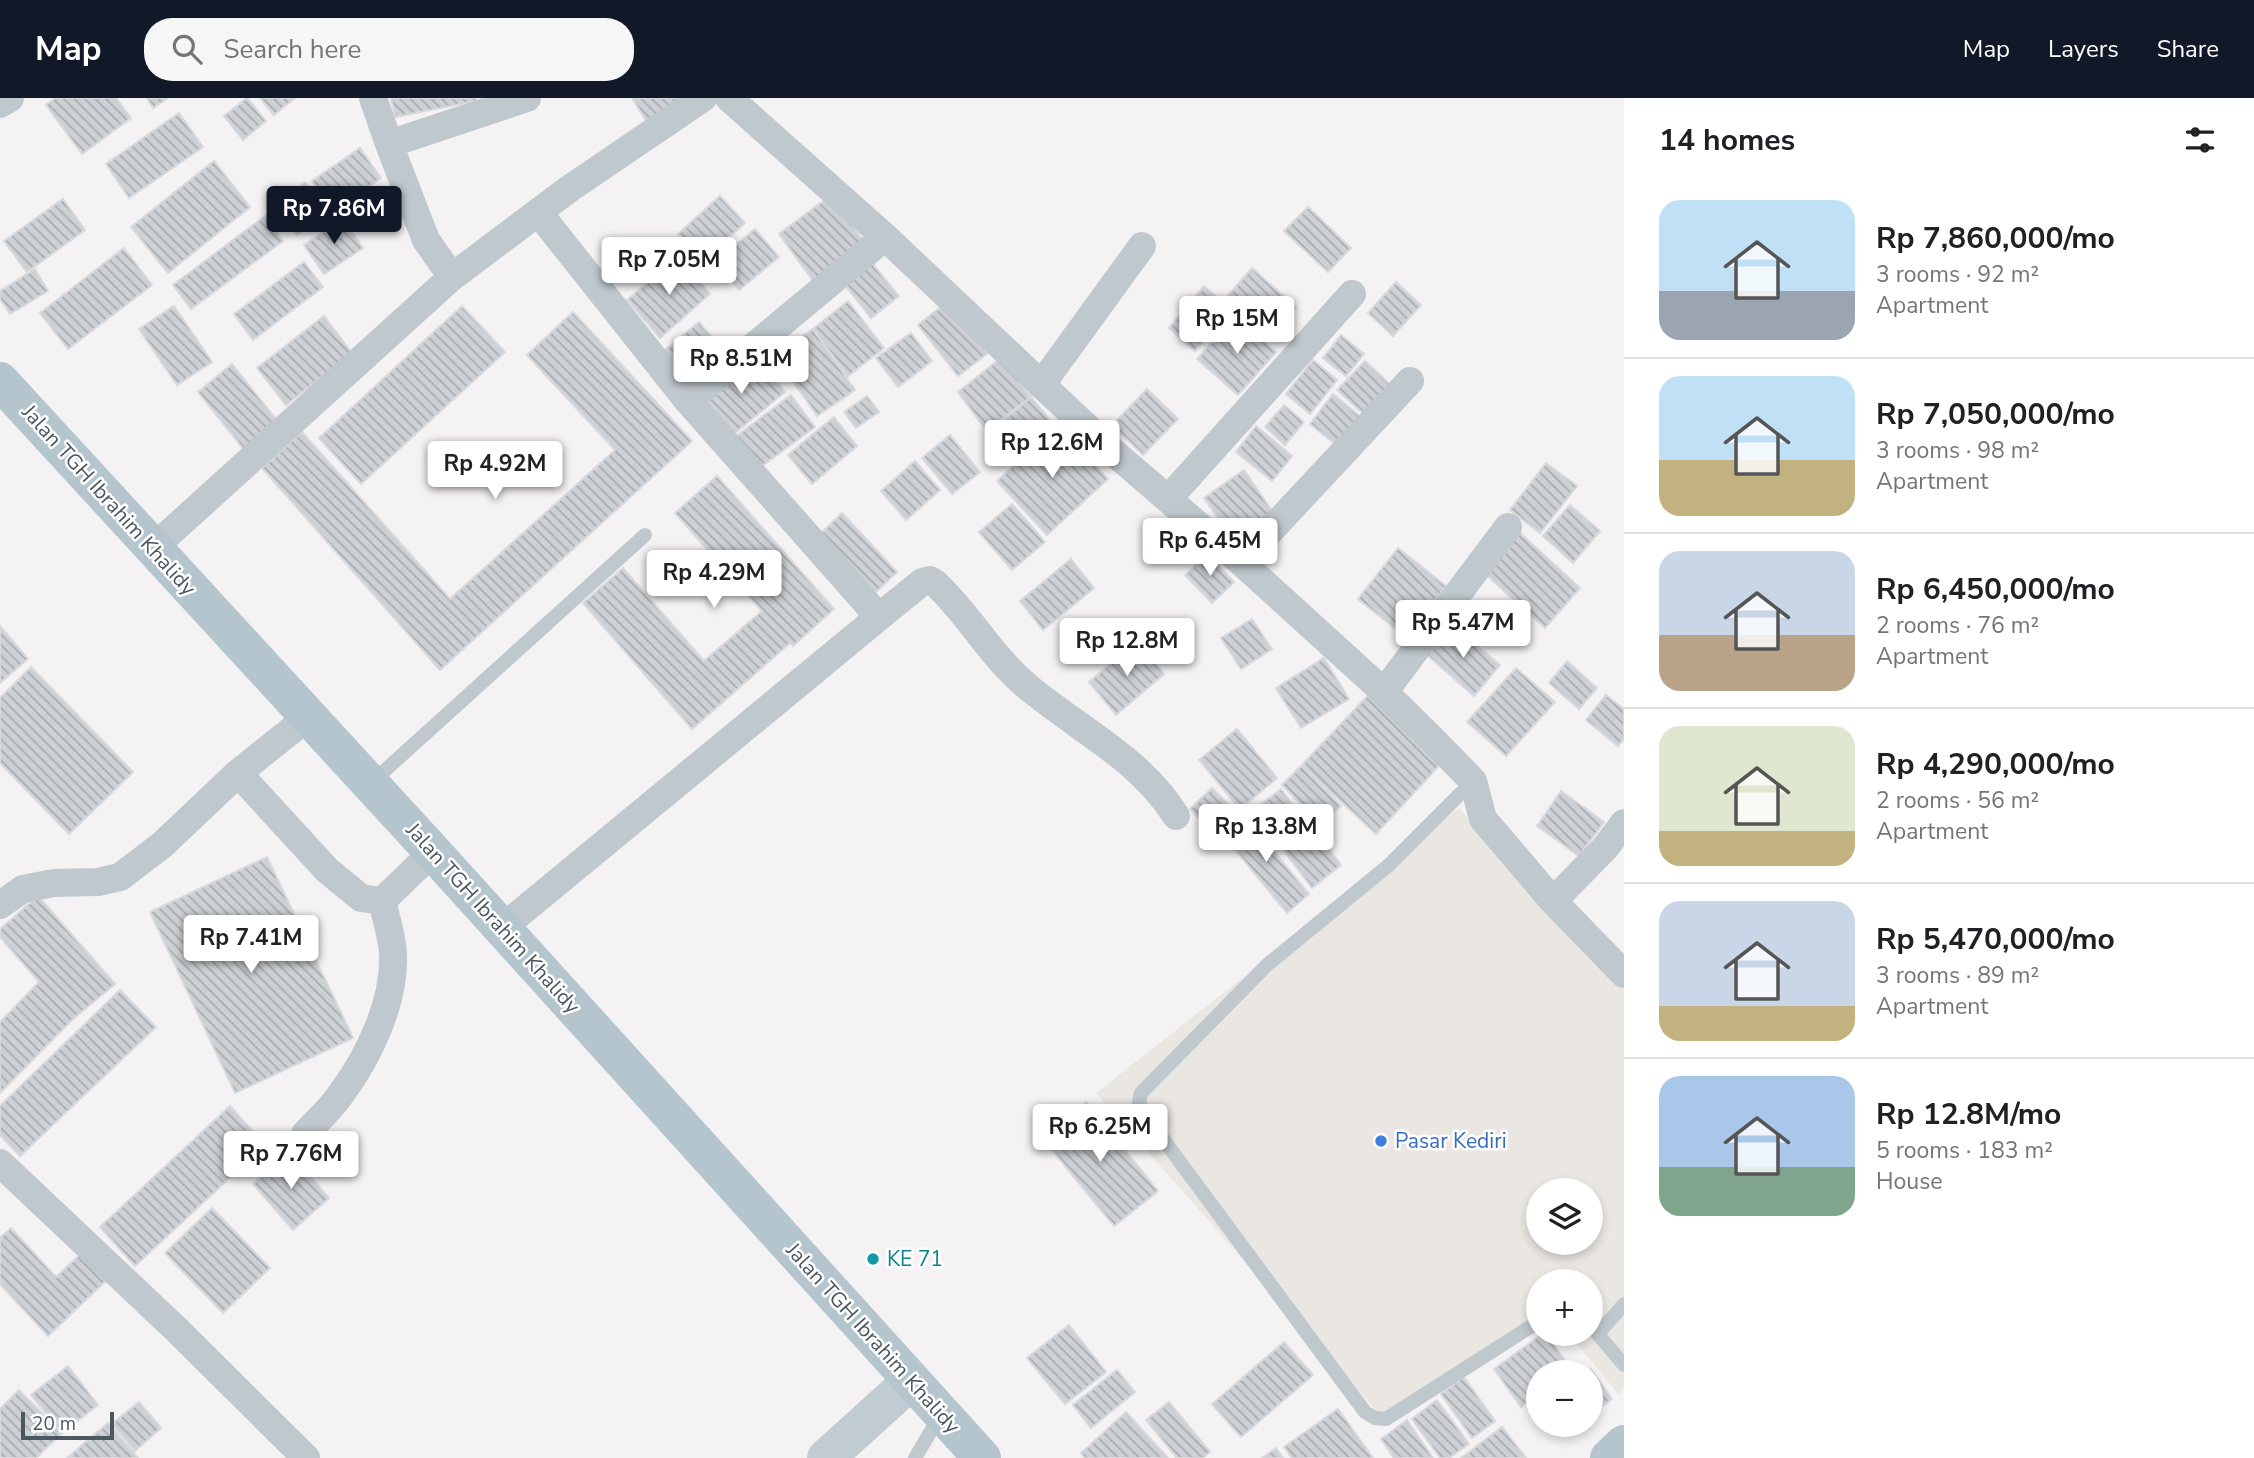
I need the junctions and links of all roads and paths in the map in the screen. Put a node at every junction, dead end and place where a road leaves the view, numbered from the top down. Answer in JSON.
{"nodes":[{"id":1,"x":10,"y":98,"type":"edge"},
{"id":2,"x":373,"y":98,"type":"edge"},
{"id":3,"x":527,"y":98,"type":"edge"},
{"id":4,"x":703,"y":98,"type":"edge"},
{"id":5,"x":729,"y":98,"type":"edge"},
{"id":6,"x":0,"y":104,"type":"edge"},
{"id":7,"x":389,"y":144,"type":"junction"},
{"id":8,"x":538,"y":212,"type":"junction"},
{"id":9,"x":885,"y":237,"type":"junction"},
{"id":10,"x":1142,"y":246,"type":"dead end"},
{"id":11,"x":452,"y":277,"type":"junction"},
{"id":12,"x":1352,"y":294,"type":"dead end"},
{"id":13,"x":0,"y":381,"type":"edge"},
{"id":14,"x":1410,"y":381,"type":"dead end"},
{"id":15,"x":1041,"y":385,"type":"junction"},
{"id":16,"x":688,"y":401,"type":"junction"},
{"id":17,"x":1168,"y":499,"type":"junction"},
{"id":18,"x":1508,"y":527,"type":"dead end"},
{"id":19,"x":645,"y":536,"type":"dead end"},
{"id":20,"x":153,"y":548,"type":"junction"},
{"id":21,"x":1241,"y":562,"type":"junction"},
{"id":22,"x":879,"y":617,"type":"junction"},
{"id":23,"x":1384,"y":692,"type":"junction"},
{"id":24,"x":308,"y":718,"type":"junction"},
{"id":25,"x":239,"y":773,"type":"junction"},
{"id":26,"x":1473,"y":781,"type":"junction"},
{"id":27,"x":370,"y":784,"type":"junction"},
{"id":28,"x":1177,"y":816,"type":"dead end"},
{"id":29,"x":1624,"y":822,"type":"edge"},
{"id":30,"x":433,"y":852,"type":"junction"},
{"id":31,"x":382,"y":901,"type":"junction"},
{"id":32,"x":1553,"y":901,"type":"junction"},
{"id":33,"x":0,"y":905,"type":"edge"},
{"id":34,"x":502,"y":928,"type":"junction"},
{"id":35,"x":1624,"y":974,"type":"edge"},
{"id":36,"x":305,"y":1135,"type":"dead end"},
{"id":37,"x":0,"y":1163,"type":"edge"},
{"id":38,"x":1624,"y":1304,"type":"edge"},
{"id":39,"x":1603,"y":1322,"type":"edge"},
{"id":40,"x":1526,"y":1330,"type":"edge"},
{"id":41,"x":1603,"y":1340,"type":"edge"},
{"id":42,"x":1624,"y":1365,"type":"edge"},
{"id":43,"x":911,"y":1381,"type":"junction"},
{"id":44,"x":941,"y":1413,"type":"junction"},
{"id":45,"x":1624,"y":1444,"type":"edge"},
{"id":46,"x":306,"y":1458,"type":"edge"},
{"id":47,"x":826,"y":1458,"type":"edge"},
{"id":48,"x":915,"y":1458,"type":"edge"},
{"id":49,"x":982,"y":1458,"type":"edge"},
{"id":50,"x":1609,"y":1458,"type":"edge"}],
"edges":[{"from":1,"to":6,"type":"street"},
{"from":2,"to":7,"type":"street"},
{"from":3,"to":7,"type":"street"},
{"from":4,"to":8,"type":"street"},
{"from":5,"to":9,"type":"street"},
{"from":7,"to":11,"type":"street"},
{"from":8,"to":11,"type":"street"},
{"from":8,"to":16,"type":"street"},
{"from":9,"to":15,"type":"street"},
{"from":9,"to":16,"type":"street"},
{"from":10,"to":15,"type":"street"},
{"from":11,"to":20,"type":"street"},
{"from":12,"to":17,"type":"street"},
{"from":13,"to":20,"type":"main road","name":"Jalan TGH Ibrahim Khalidy"},
{"from":14,"to":21,"type":"street"},
{"from":15,"to":17,"type":"street"},
{"from":16,"to":22,"type":"street"},
{"from":17,"to":21,"type":"street"},
{"from":18,"to":23,"type":"street"},
{"from":19,"to":27,"type":"lane"},
{"from":20,"to":24,"type":"main road","name":"Jalan TGH Ibrahim Khalidy"},
{"from":21,"to":23,"type":"street"},
{"from":22,"to":28,"type":"street"},
{"from":22,"to":34,"type":"street"},
{"from":23,"to":26,"type":"street"},
{"from":24,"to":25,"type":"street"},
{"from":24,"to":27,"type":"main road","name":"Jalan TGH Ibrahim Khalidy"},
{"from":25,"to":31,"type":"street"},
{"from":25,"to":33,"type":"street"},
{"from":26,"to":32,"type":"street"},
{"from":26,"to":40,"type":"lane"},
{"from":27,"to":30,"type":"main road","name":"Jalan TGH Ibrahim Khalidy"},
{"from":29,"to":32,"type":"street"},
{"from":30,"to":31,"type":"street"},
{"from":30,"to":34,"type":"main road","name":"Jalan TGH Ibrahim Khalidy"},
{"from":31,"to":36,"type":"street"},
{"from":32,"to":35,"type":"street"},
{"from":34,"to":43,"type":"main road","name":"Jalan TGH Ibrahim Khalidy"},
{"from":37,"to":46,"type":"street"},
{"from":38,"to":39,"type":"lane"},
{"from":41,"to":42,"type":"lane"},
{"from":43,"to":44,"type":"main road","name":"Jalan TGH Ibrahim Khalidy"},
{"from":43,"to":47,"type":"street"},
{"from":44,"to":48,"type":"lane"},
{"from":44,"to":49,"type":"main road","name":"Jalan TGH Ibrahim Khalidy"},
{"from":45,"to":50,"type":"main road"}]}
